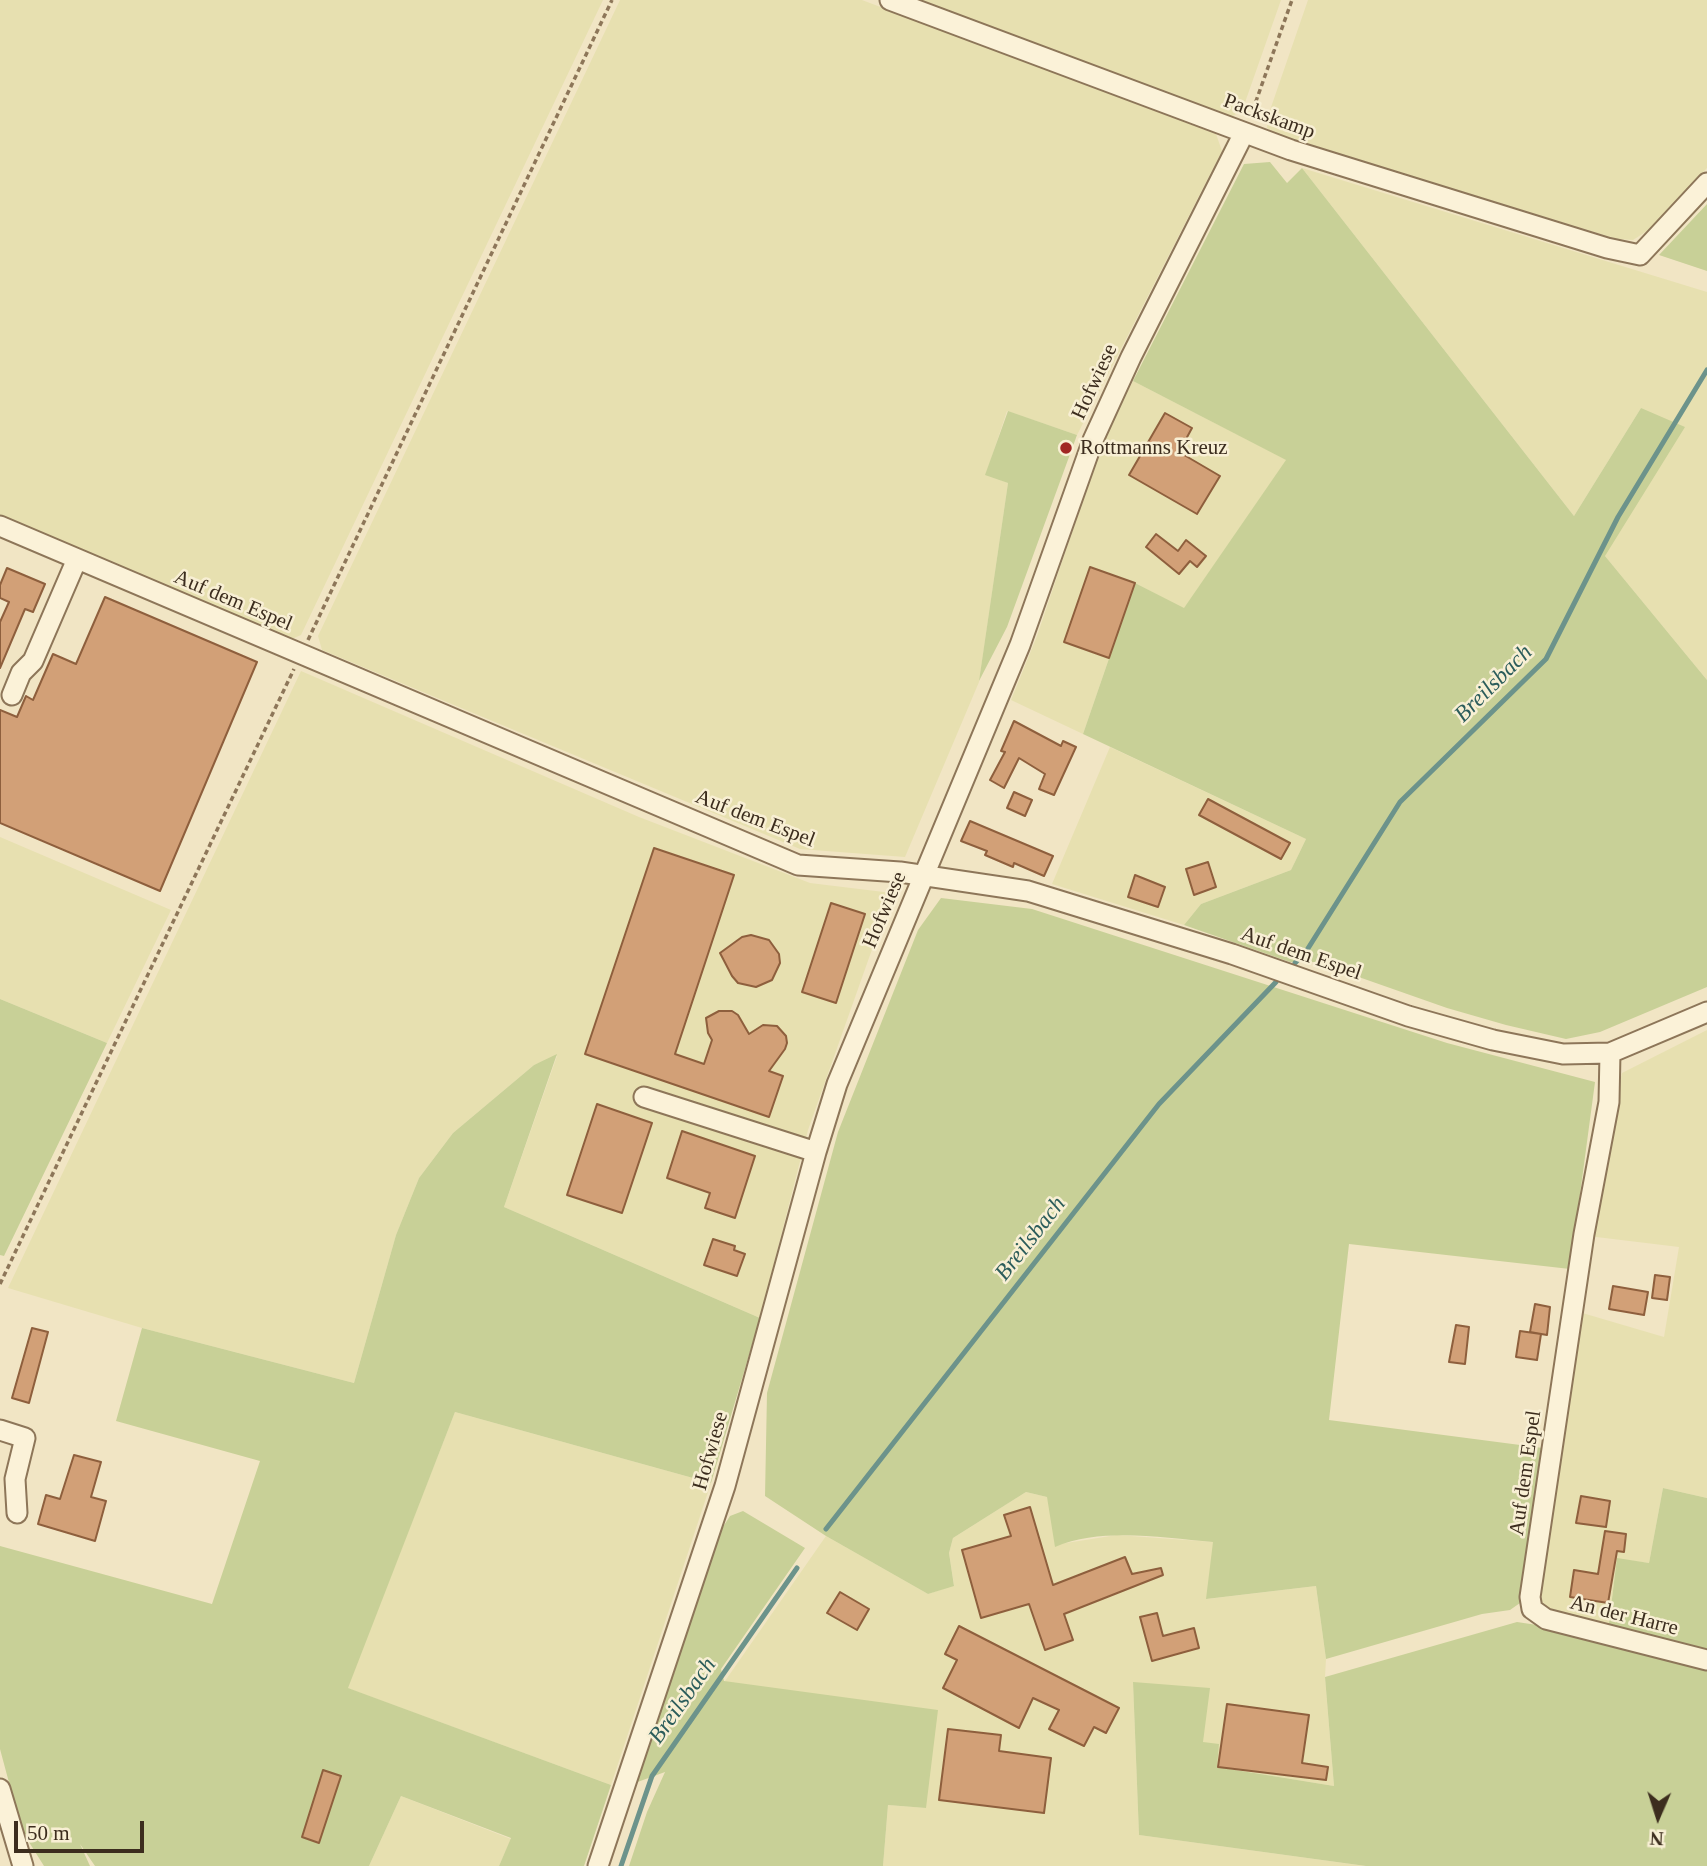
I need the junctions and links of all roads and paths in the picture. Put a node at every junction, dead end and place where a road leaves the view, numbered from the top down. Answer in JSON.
{"nodes":[{"id":1,"x":890,"y":0,"type":"edge"},
{"id":2,"x":1292,"y":0,"type":"edge"},
{"id":3,"x":1244,"y":133,"type":"junction"},
{"id":4,"x":1707,"y":183,"type":"edge"},
{"id":5,"x":0,"y":526,"type":"edge"},
{"id":6,"x":77,"y":559,"type":"junction"},
{"id":7,"x":12,"y":695,"type":"dead end"},
{"id":8,"x":925,"y":876,"type":"junction"},
{"id":9,"x":1707,"y":1012,"type":"edge"},
{"id":10,"x":1609,"y":1053,"type":"junction"},
{"id":11,"x":644,"y":1097,"type":"dead end"},
{"id":12,"x":816,"y":1152,"type":"junction"},
{"id":13,"x":0,"y":1430,"type":"edge"},
{"id":14,"x":17,"y":1513,"type":"dead end"},
{"id":15,"x":1532,"y":1609,"type":"joint"},
{"id":16,"x":1707,"y":1660,"type":"edge"},
{"id":17,"x":0,"y":1789,"type":"edge"},
{"id":18,"x":23,"y":1866,"type":"edge"},
{"id":19,"x":598,"y":1866,"type":"edge"}],
"edges":[{"from":1,"to":3,"type":"street","name":"Packskamp"},
{"from":2,"to":3,"type":"path"},
{"from":3,"to":4,"type":"street","name":"Packskamp"},
{"from":3,"to":8,"type":"street","name":"Hofwiese"},
{"from":5,"to":6,"type":"street","name":"Auf dem Espel"},
{"from":6,"to":7,"type":"street"},
{"from":6,"to":8,"type":"street","name":"Auf dem Espel"},
{"from":8,"to":10,"type":"street","name":"Auf dem Espel"},
{"from":8,"to":12,"type":"street","name":"Hofwiese"},
{"from":9,"to":10,"type":"street","name":"Auf dem Espel"},
{"from":10,"to":15,"type":"street","name":"Auf dem Espel"},
{"from":11,"to":12,"type":"street"},
{"from":12,"to":19,"type":"street","name":"Hofwiese"},
{"from":13,"to":14,"type":"street"},
{"from":15,"to":16,"type":"street","name":"An der Harre"},
{"from":17,"to":18,"type":"street"}]}
